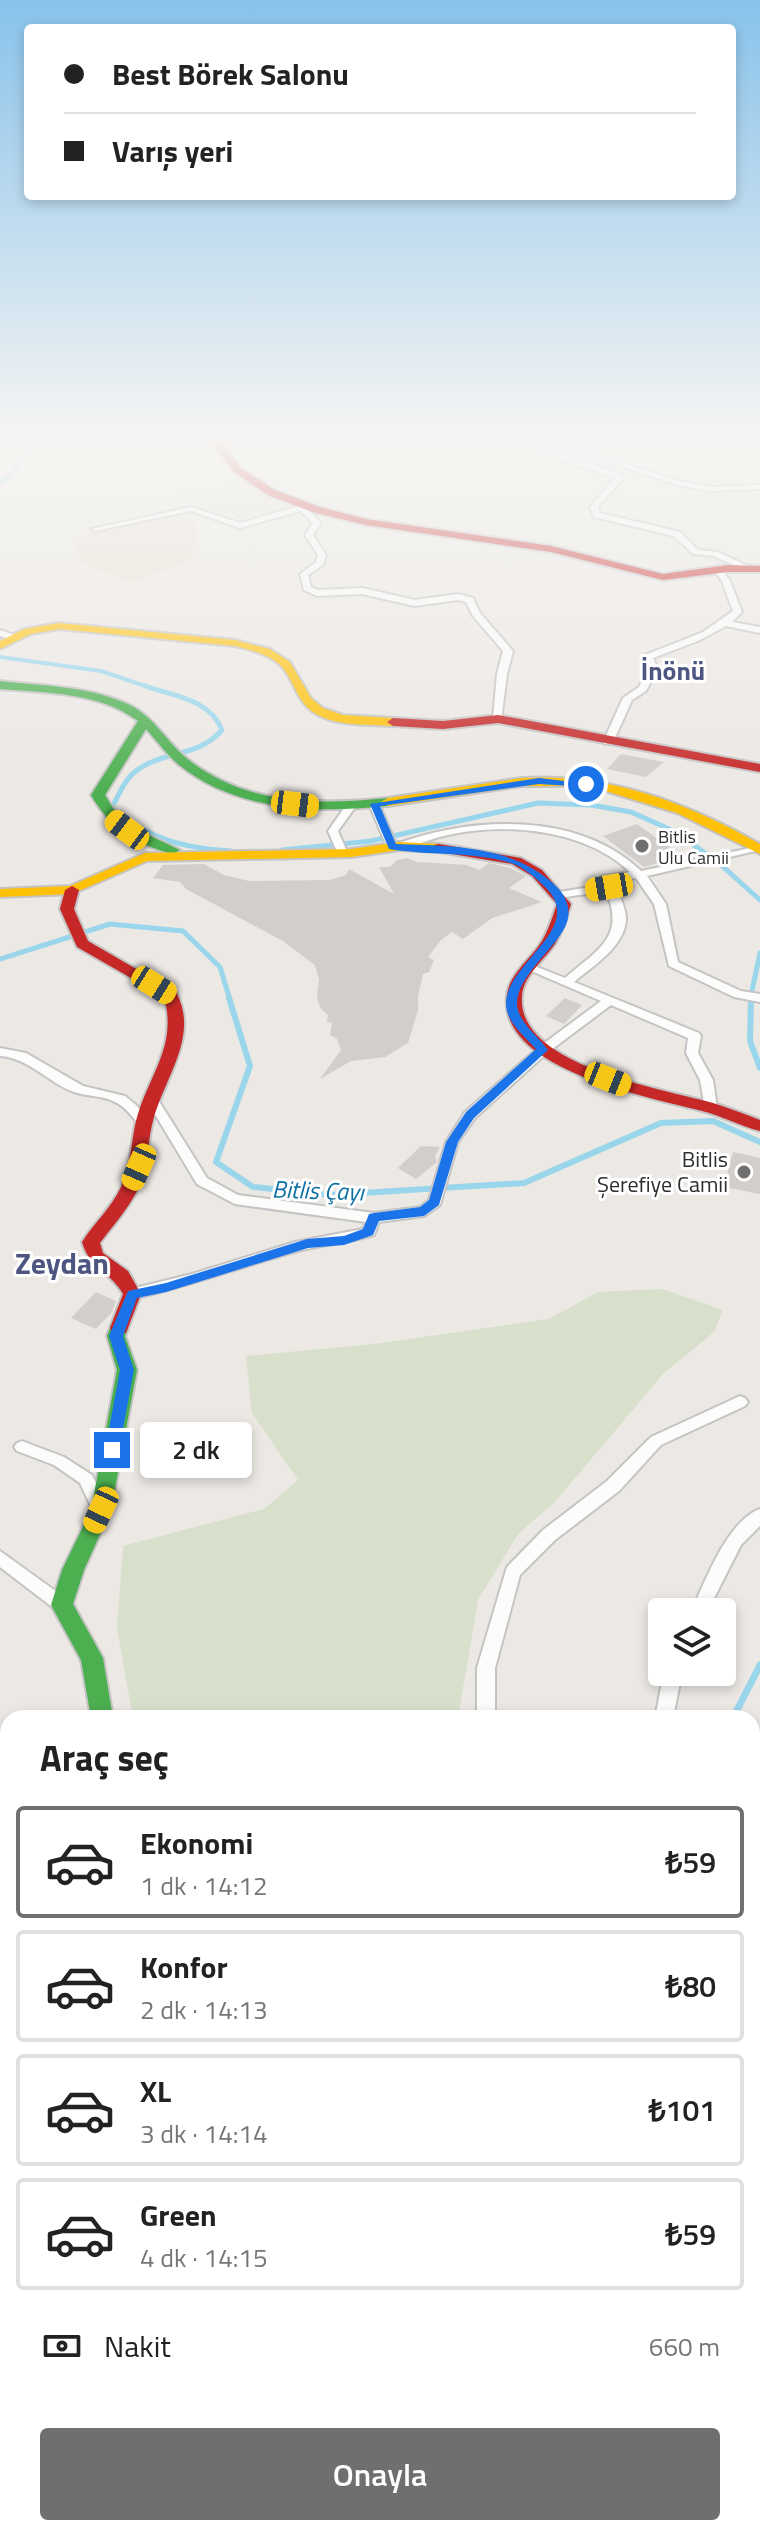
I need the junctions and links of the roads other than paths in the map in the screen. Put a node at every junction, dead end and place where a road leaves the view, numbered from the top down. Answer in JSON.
{"nodes":[{"id":1,"x":321,"y":559,"type":"edge"},
{"id":2,"x":595,"y":559,"type":"edge"},
{"id":3,"x":729,"y":559,"type":"edge"},
{"id":4,"x":753,"y":568,"type":"edge"},
{"id":5,"x":718,"y":570,"type":"junction"},
{"id":6,"x":726,"y":623,"type":"junction"},
{"id":7,"x":760,"y":630,"type":"edge"},
{"id":8,"x":4,"y":638,"type":"edge"},
{"id":9,"x":0,"y":685,"type":"edge"},
{"id":10,"x":498,"y":719,"type":"junction"},
{"id":11,"x":145,"y":720,"type":"junction"},
{"id":12,"x":608,"y":742,"type":"junction"},
{"id":13,"x":760,"y":768,"type":"edge"},
{"id":14,"x":374,"y":804,"type":"junction"},
{"id":15,"x":351,"y":806,"type":"junction"},
{"id":16,"x":392,"y":842,"type":"junction"},
{"id":17,"x":340,"y":848,"type":"junction"},
{"id":18,"x":758,"y":849,"type":"edge"},
{"id":19,"x":192,"y":855,"type":"junction"},
{"id":20,"x":641,"y":874,"type":"junction"},
{"id":21,"x":609,"y":887,"type":"junction"},
{"id":22,"x":72,"y":890,"type":"junction"},
{"id":23,"x":0,"y":893,"type":"edge"},
{"id":24,"x":559,"y":895,"type":"junction"},
{"id":25,"x":528,"y":967,"type":"junction"},
{"id":26,"x":566,"y":983,"type":"junction"},
{"id":27,"x":760,"y":998,"type":"edge"},
{"id":28,"x":609,"y":1001,"type":"junction"},
{"id":29,"x":543,"y":1050,"type":"junction"},
{"id":30,"x":0,"y":1052,"type":"edge"},
{"id":31,"x":153,"y":1101,"type":"junction"},
{"id":32,"x":711,"y":1108,"type":"junction"},
{"id":33,"x":144,"y":1122,"type":"junction"},
{"id":34,"x":760,"y":1126,"type":"edge"},
{"id":35,"x":374,"y":1218,"type":"junction"},
{"id":36,"x":132,"y":1294,"type":"junction"},
{"id":37,"x":740,"y":1402,"type":"dead end"},
{"id":38,"x":22,"y":1447,"type":"dead end"},
{"id":39,"x":101,"y":1510,"type":"junction"},
{"id":40,"x":760,"y":1516,"type":"edge"},
{"id":41,"x":0,"y":1558,"type":"edge"},
{"id":42,"x":706,"y":1598,"type":"edge"},
{"id":43,"x":62,"y":1605,"type":"junction"},
{"id":44,"x":670,"y":1686,"type":"edge"},
{"id":45,"x":102,"y":1710,"type":"edge"},
{"id":46,"x":486,"y":1710,"type":"edge"},
{"id":47,"x":666,"y":1710,"type":"edge"}],
"edges":[{"from":1,"to":10,"type":"street"},
{"from":2,"to":5,"type":"street"},
{"from":3,"to":4,"type":"street"},
{"from":4,"to":5,"type":"street"},
{"from":5,"to":6,"type":"street"},
{"from":6,"to":7,"type":"street"},
{"from":6,"to":12,"type":"street"},
{"from":8,"to":10,"type":"street"},
{"from":9,"to":11,"type":"street"},
{"from":10,"to":12,"type":"street"},
{"from":11,"to":15,"type":"street"},
{"from":11,"to":19,"type":"street"},
{"from":12,"to":13,"type":"street"},
{"from":14,"to":15,"type":"street"},
{"from":14,"to":16,"type":"street"},
{"from":14,"to":18,"type":"street"},
{"from":15,"to":17,"type":"street"},
{"from":16,"to":17,"type":"street"},
{"from":16,"to":20,"type":"street"},
{"from":16,"to":24,"type":"street"},
{"from":17,"to":19,"type":"street"},
{"from":18,"to":20,"type":"street"},
{"from":19,"to":22,"type":"street"},
{"from":20,"to":21,"type":"street"},
{"from":20,"to":27,"type":"street"},
{"from":21,"to":24,"type":"street"},
{"from":21,"to":26,"type":"street"},
{"from":22,"to":23,"type":"street"},
{"from":22,"to":31,"type":"street"},
{"from":24,"to":25,"type":"street"},
{"from":25,"to":26,"type":"street"},
{"from":25,"to":29,"type":"street"},
{"from":26,"to":28,"type":"street"},
{"from":28,"to":29,"type":"street"},
{"from":28,"to":32,"type":"street"},
{"from":29,"to":32,"type":"street"},
{"from":29,"to":35,"type":"street"},
{"from":30,"to":33,"type":"street"},
{"from":31,"to":33,"type":"street"},
{"from":31,"to":35,"type":"street"},
{"from":32,"to":34,"type":"street"},
{"from":33,"to":36,"type":"street"},
{"from":35,"to":36,"type":"street"},
{"from":36,"to":39,"type":"street"},
{"from":37,"to":46,"type":"street"},
{"from":38,"to":39,"type":"street"},
{"from":39,"to":43,"type":"street"},
{"from":40,"to":42,"type":"street"},
{"from":41,"to":43,"type":"street"},
{"from":43,"to":45,"type":"street"},
{"from":44,"to":47,"type":"street"}]}
